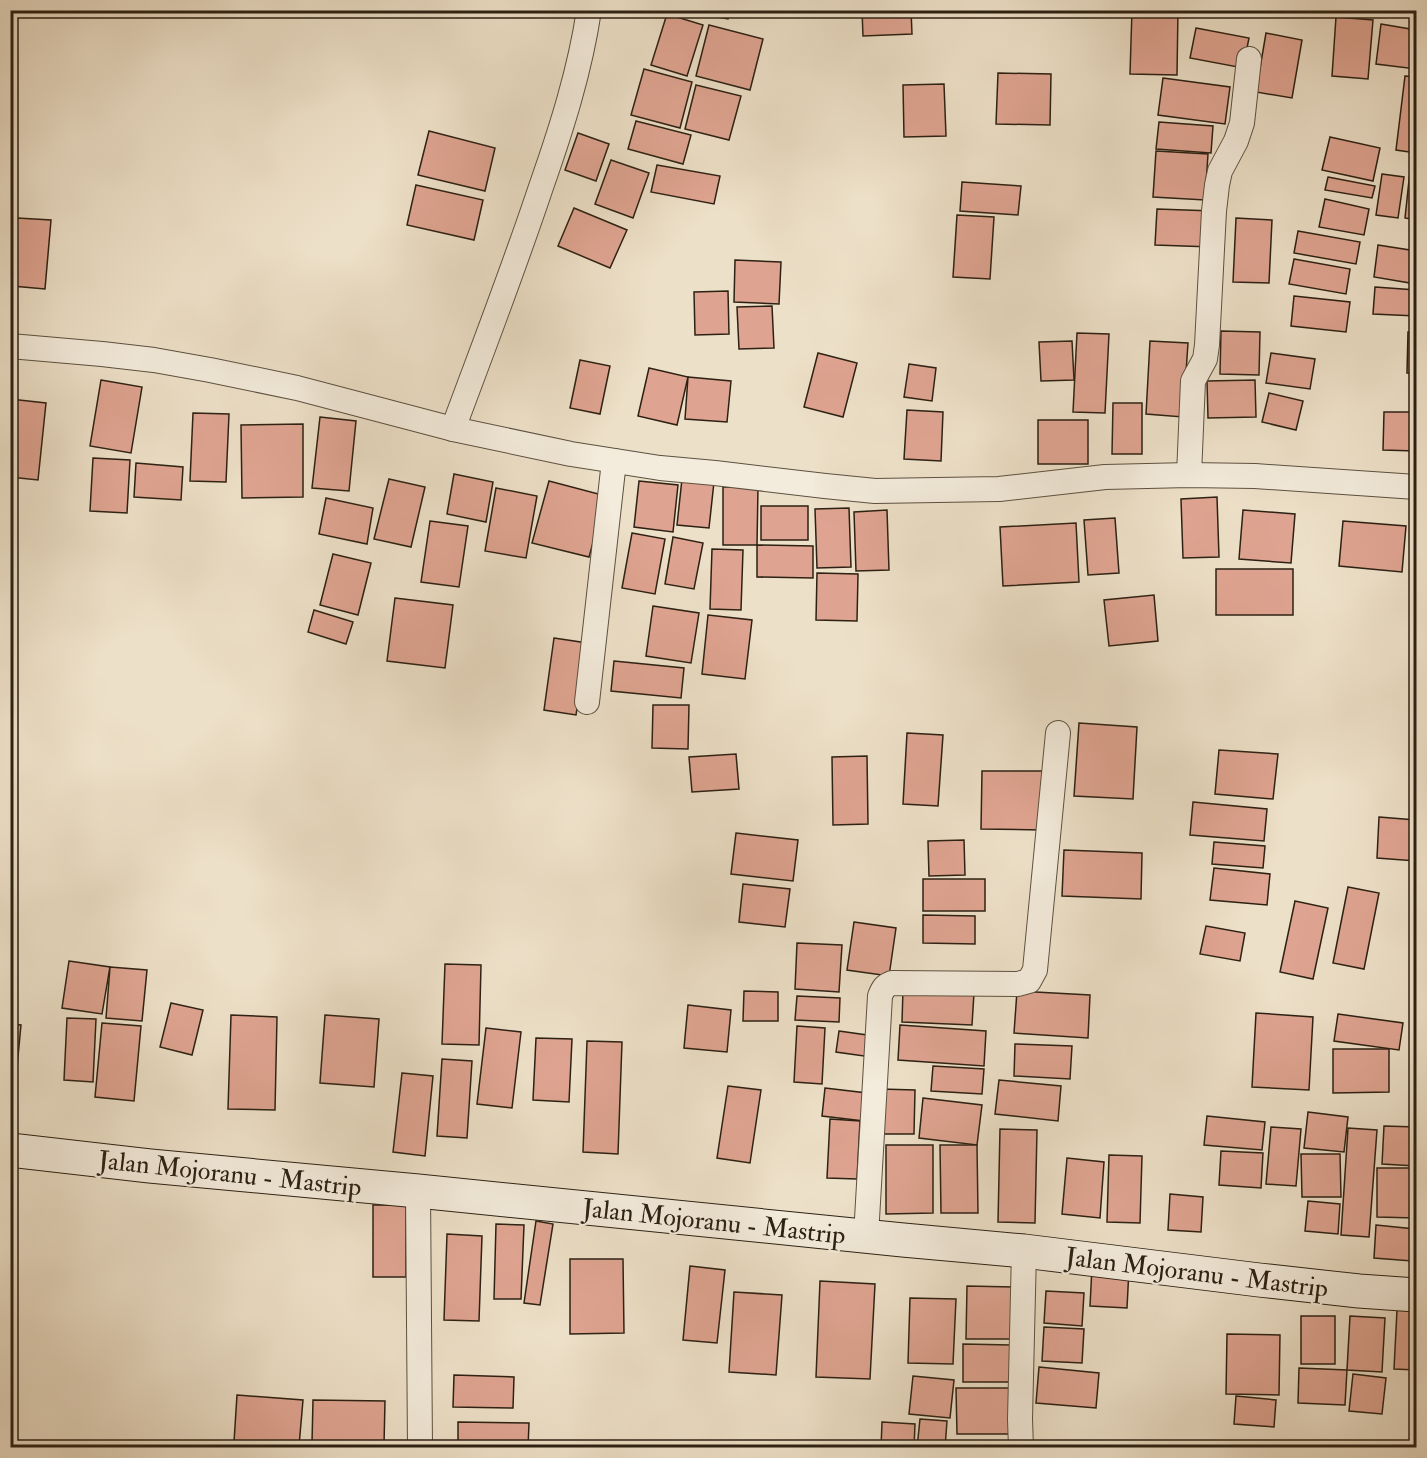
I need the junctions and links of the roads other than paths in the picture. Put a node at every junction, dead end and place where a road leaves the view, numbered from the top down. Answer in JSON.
{"nodes":[{"id":1,"x":589,"y":10,"type":"edge"},
{"id":2,"x":1249,"y":59,"type":"dead end"},
{"id":3,"x":10,"y":346,"type":"edge"},
{"id":4,"x":453,"y":429,"type":"junction"},
{"id":5,"x":614,"y":461,"type":"junction"},
{"id":6,"x":1189,"y":475,"type":"junction"},
{"id":7,"x":1416,"y":487,"type":"edge"},
{"id":8,"x":587,"y":702,"type":"dead end"},
{"id":9,"x":1058,"y":734,"type":"dead end"},
{"id":10,"x":10,"y":1150,"type":"edge"},
{"id":11,"x":418,"y":1191,"type":"junction"},
{"id":12,"x":866,"y":1236,"type":"junction"},
{"id":13,"x":1024,"y":1251,"type":"junction"},
{"id":14,"x":1416,"y":1295,"type":"edge"},
{"id":15,"x":420,"y":1448,"type":"edge"},
{"id":16,"x":1021,"y":1448,"type":"edge"}],
"edges":[{"from":1,"to":4,"type":"street"},
{"from":2,"to":6,"type":"street"},
{"from":3,"to":4,"type":"street"},
{"from":4,"to":5,"type":"street"},
{"from":5,"to":6,"type":"street"},
{"from":5,"to":8,"type":"street"},
{"from":6,"to":7,"type":"street"},
{"from":9,"to":12,"type":"street"},
{"from":10,"to":11,"type":"street","name":"Jalan Mojoranu - Mastrip"},
{"from":11,"to":12,"type":"street","name":"Jalan Mojoranu - Mastrip"},
{"from":11,"to":15,"type":"street"},
{"from":12,"to":13,"type":"street","name":"Jalan Mojoranu - Mastrip"},
{"from":13,"to":14,"type":"street","name":"Jalan Mojoranu - Mastrip"},
{"from":13,"to":16,"type":"street"}]}
